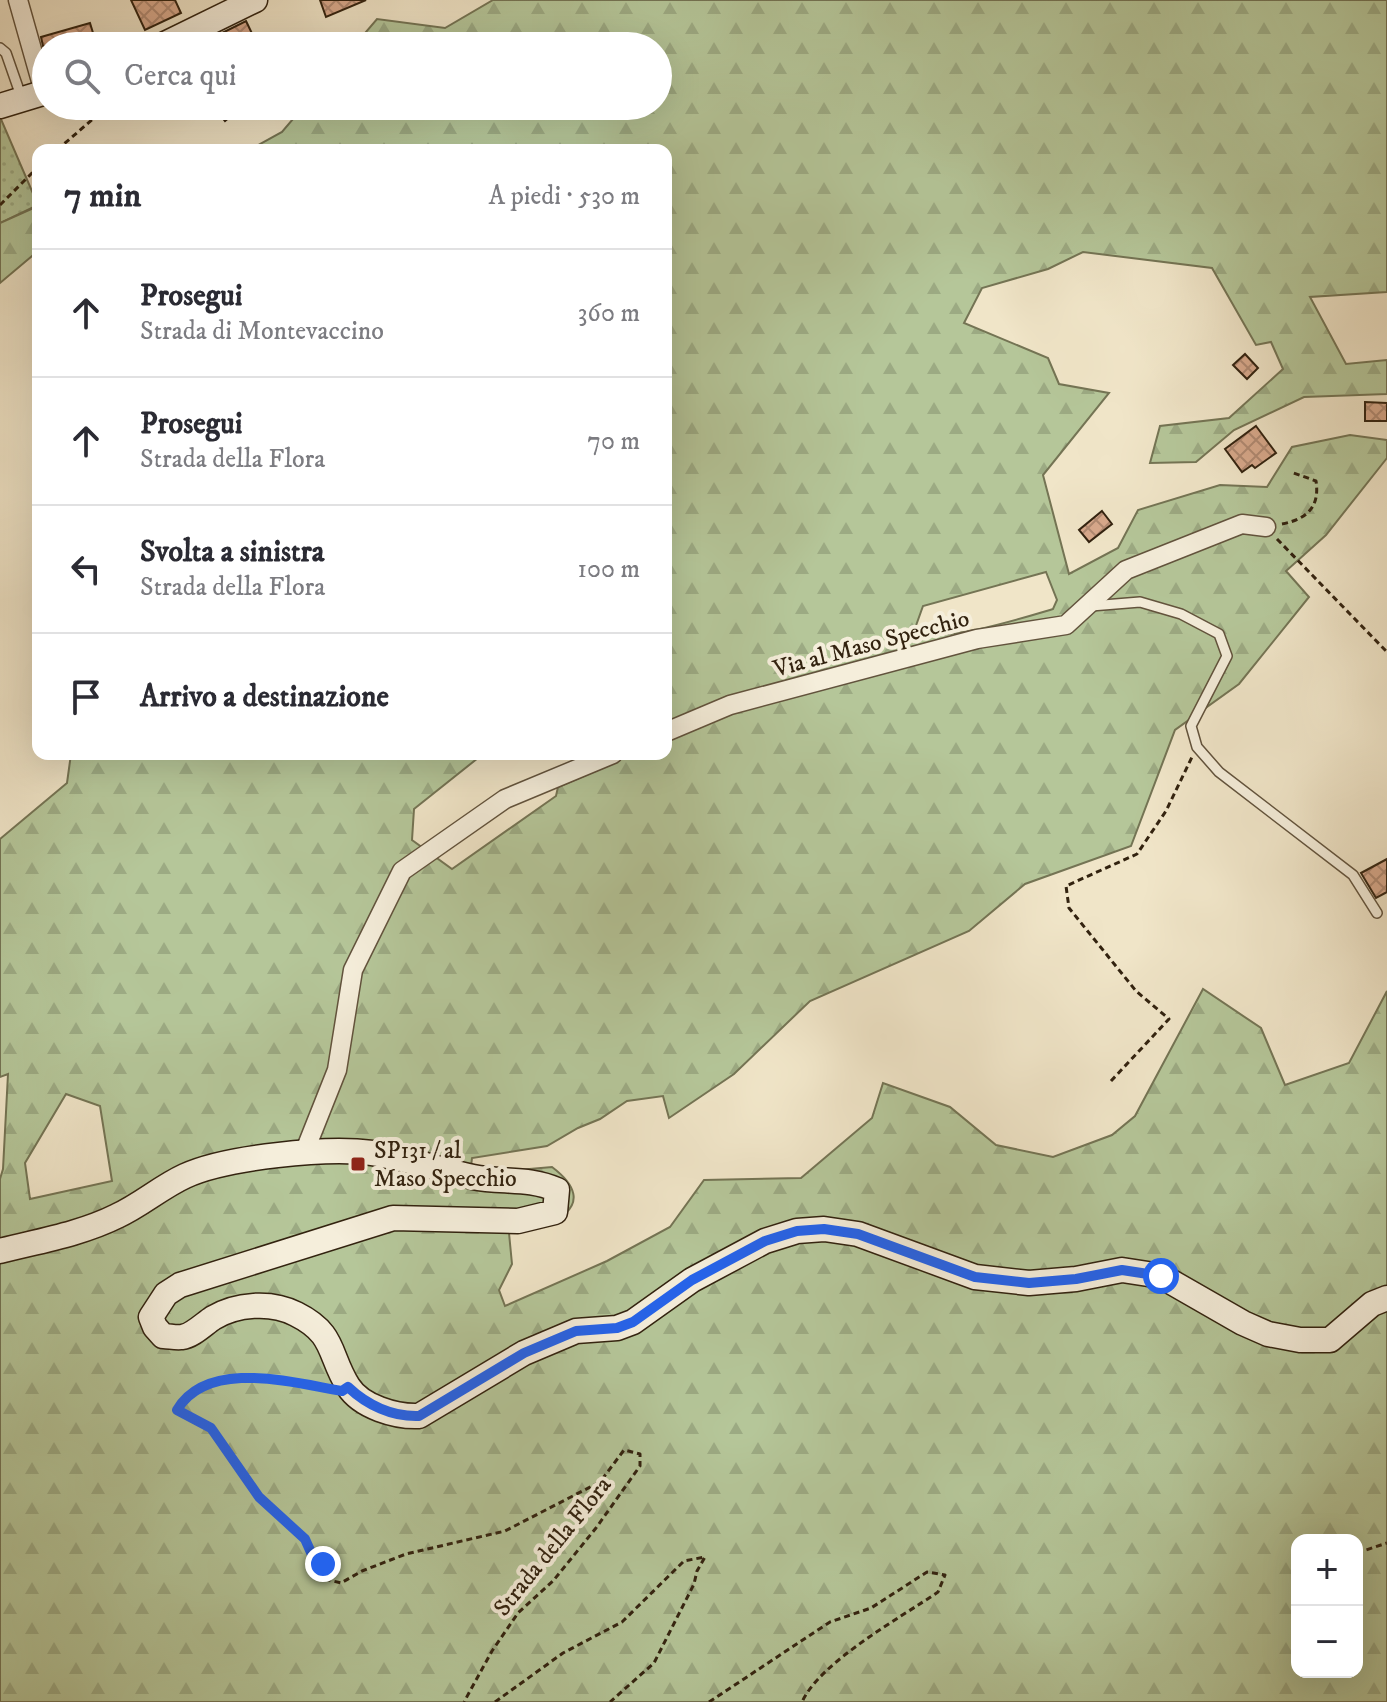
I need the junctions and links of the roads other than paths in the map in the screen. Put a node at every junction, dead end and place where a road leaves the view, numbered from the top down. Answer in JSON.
{"nodes":[{"id":1,"x":18,"y":0,"type":"edge"},
{"id":2,"x":255,"y":0,"type":"edge"},
{"id":3,"x":190,"y":32,"type":"edge"},
{"id":4,"x":0,"y":48,"type":"edge"},
{"id":5,"x":28,"y":97,"type":"edge"},
{"id":6,"x":1266,"y":527,"type":"road end"},
{"id":7,"x":1087,"y":606,"type":"junction"},
{"id":8,"x":672,"y":729,"type":"edge"},
{"id":9,"x":599,"y":760,"type":"edge"},
{"id":10,"x":1377,"y":913,"type":"dead end"},
{"id":11,"x":304,"y":1153,"type":"junction"},
{"id":12,"x":0,"y":1251,"type":"edge"},
{"id":13,"x":1387,"y":1298,"type":"edge"}],
"edges":[{"from":1,"to":5,"type":"street"},
{"from":2,"to":3,"type":"street"},
{"from":4,"to":5,"type":"lane"},
{"from":6,"to":7,"type":"street","name":"Via al Maso Specchio"},
{"from":7,"to":8,"type":"street","name":"Via al Maso Specchio"},
{"from":7,"to":10,"type":"lane","name":"Via al Maso Specchio"},
{"from":9,"to":11,"type":"street"},
{"from":11,"to":12,"type":"street"},
{"from":11,"to":13,"type":"street"}]}
